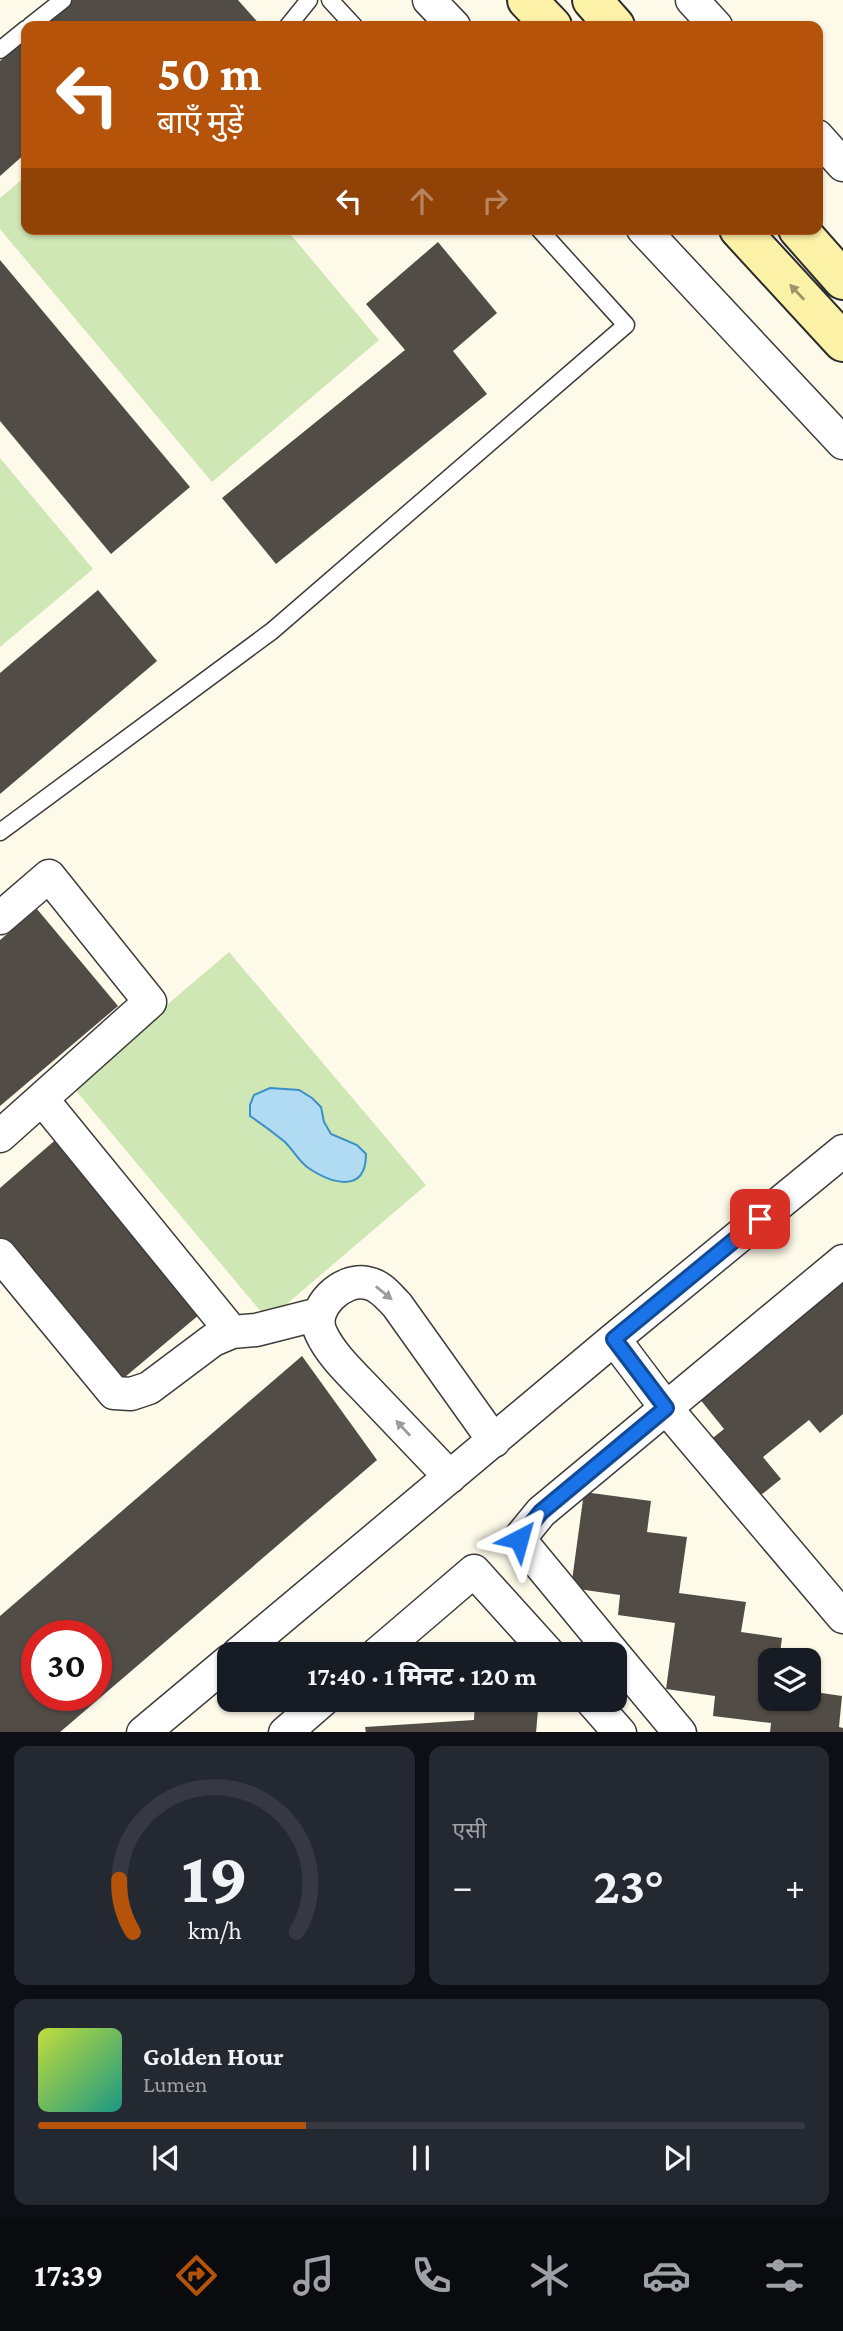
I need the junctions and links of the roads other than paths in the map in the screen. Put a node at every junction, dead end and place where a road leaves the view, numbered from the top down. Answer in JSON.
{"nodes":[{"id":1,"x":62,"y":0,"type":"edge"},
{"id":2,"x":309,"y":0,"type":"edge"},
{"id":3,"x":330,"y":0,"type":"edge"},
{"id":4,"x":429,"y":0,"type":"edge"},
{"id":5,"x":527,"y":0,"type":"edge"},
{"id":6,"x":592,"y":0,"type":"edge"},
{"id":7,"x":692,"y":0,"type":"edge"},
{"id":8,"x":36,"y":21,"type":"edge"},
{"id":9,"x":292,"y":21,"type":"edge"},
{"id":10,"x":349,"y":21,"type":"edge"},
{"id":11,"x":449,"y":21,"type":"edge"},
{"id":12,"x":547,"y":21,"type":"edge"},
{"id":13,"x":611,"y":21,"type":"edge"},
{"id":14,"x":711,"y":21,"type":"edge"},
{"id":15,"x":21,"y":34,"type":"edge"},
{"id":16,"x":0,"y":50,"type":"edge"},
{"id":17,"x":823,"y":142,"type":"edge"},
{"id":18,"x":843,"y":164,"type":"edge"},
{"id":19,"x":544,"y":235,"type":"edge"},
{"id":20,"x":649,"y":235,"type":"edge"},
{"id":21,"x":745,"y":235,"type":"edge"},
{"id":22,"x":803,"y":235,"type":"edge"},
{"id":23,"x":843,"y":280,"type":"edge"},
{"id":24,"x":843,"y":342,"type":"edge"},
{"id":25,"x":843,"y":443,"type":"edge"},
{"id":26,"x":0,"y":832,"type":"edge"},
{"id":27,"x":0,"y":918,"type":"edge"},
{"id":28,"x":42,"y":1099,"type":"junction"},
{"id":29,"x":0,"y":1136,"type":"edge"},
{"id":30,"x":843,"y":1151,"type":"edge"},
{"id":31,"x":0,"y":1255,"type":"edge"},
{"id":32,"x":843,"y":1261,"type":"edge"},
{"id":33,"x":319,"y":1314,"type":"junction"},
{"id":34,"x":232,"y":1332,"type":"junction"},
{"id":35,"x":614,"y":1339,"type":"junction"},
{"id":36,"x":666,"y":1408,"type":"junction"},
{"id":37,"x":494,"y":1441,"type":"junction"},
{"id":38,"x":450,"y":1477,"type":"junction"},
{"id":39,"x":843,"y":1617,"type":"edge"},
{"id":40,"x":252,"y":1642,"type":"edge"},
{"id":41,"x":391,"y":1642,"type":"edge"},
{"id":42,"x":538,"y":1642,"type":"edge"},
{"id":43,"x":604,"y":1642,"type":"edge"},
{"id":44,"x":627,"y":1669,"type":"edge"},
{"id":45,"x":217,"y":1671,"type":"edge"},
{"id":46,"x":309,"y":1712,"type":"edge"},
{"id":47,"x":602,"y":1712,"type":"edge"},
{"id":48,"x":150,"y":1730,"type":"edge"},
{"id":49,"x":285,"y":1732,"type":"edge"},
{"id":50,"x":620,"y":1732,"type":"edge"},
{"id":51,"x":680,"y":1732,"type":"edge"}],
"edges":[{"from":1,"to":8,"type":"lane"},
{"from":2,"to":9,"type":"lane"},
{"from":3,"to":10,"type":"lane"},
{"from":4,"to":11,"type":"street"},
{"from":5,"to":12,"type":"street"},
{"from":6,"to":13,"type":"street"},
{"from":7,"to":14,"type":"street"},
{"from":15,"to":16,"type":"lane"},
{"from":17,"to":18,"type":"street"},
{"from":19,"to":26,"type":"lane"},
{"from":20,"to":25,"type":"street"},
{"from":24,"to":21,"type":"street","one_way":true},
{"from":22,"to":23,"type":"street"},
{"from":27,"to":28,"type":"street"},
{"from":28,"to":29,"type":"street"},
{"from":28,"to":34,"type":"street"},
{"from":30,"to":35,"type":"street"},
{"from":31,"to":34,"type":"street"},
{"from":32,"to":36,"type":"street"},
{"from":33,"to":34,"type":"street"},
{"from":33,"to":37,"type":"street","one_way":true},
{"from":38,"to":33,"type":"street","one_way":true},
{"from":35,"to":36,"type":"street"},
{"from":35,"to":37,"type":"street"},
{"from":36,"to":39,"type":"street"},
{"from":36,"to":43,"type":"street"},
{"from":37,"to":38,"type":"street"},
{"from":38,"to":40,"type":"street"},
{"from":41,"to":42,"type":"street"},
{"from":44,"to":51,"type":"street"},
{"from":45,"to":48,"type":"street"},
{"from":46,"to":49,"type":"street"},
{"from":47,"to":50,"type":"street"}]}
